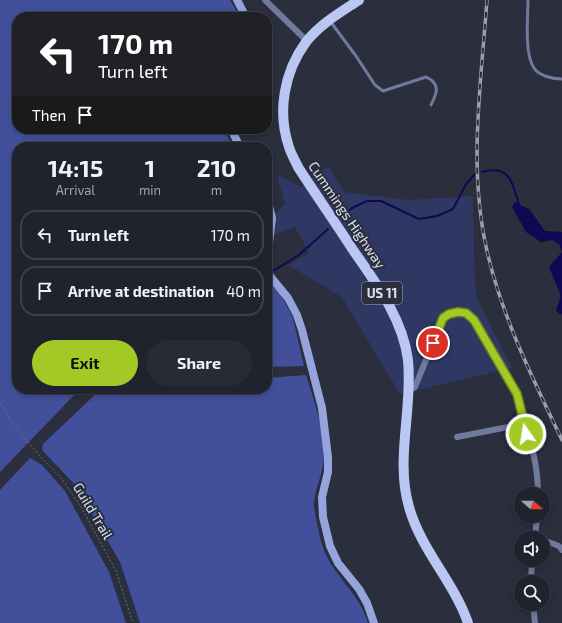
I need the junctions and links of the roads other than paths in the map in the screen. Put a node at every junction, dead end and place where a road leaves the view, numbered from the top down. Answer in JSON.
{"nodes":[{"id":1,"x":237,"y":0,"type":"edge"},
{"id":2,"x":265,"y":0,"type":"edge"},
{"id":3,"x":359,"y":0,"type":"edge"},
{"id":4,"x":528,"y":0,"type":"edge"},
{"id":5,"x":243,"y":12,"type":"edge"},
{"id":6,"x":329,"y":20,"type":"junction"},
{"id":7,"x":307,"y":41,"type":"junction"},
{"id":8,"x":562,"y":80,"type":"edge"},
{"id":9,"x":431,"y":105,"type":"dead end"},
{"id":10,"x":272,"y":278,"type":"edge"},
{"id":11,"x":409,"y":391,"type":"junction"},
{"id":12,"x":522,"y":427,"type":"junction"},
{"id":13,"x":457,"y":437,"type":"dead end"},
{"id":14,"x":538,"y":487,"type":"edge"},
{"id":15,"x":550,"y":543,"type":"edge"},
{"id":16,"x":562,"y":550,"type":"edge"},
{"id":17,"x":534,"y":611,"type":"edge"},
{"id":18,"x":374,"y":623,"type":"edge"},
{"id":19,"x":468,"y":623,"type":"edge"},
{"id":20,"x":535,"y":623,"type":"edge"}],
"edges":[{"from":1,"to":5,"type":"main road"},
{"from":2,"to":7,"type":"street"},
{"from":3,"to":6,"type":"main road","name":"Cummings Highway","number":"US 11"},
{"from":4,"to":8,"type":"lane"},
{"from":6,"to":7,"type":"main road","name":"Cummings Highway","number":"US 11"},
{"from":6,"to":9,"type":"lane"},
{"from":7,"to":11,"type":"main road","name":"Cummings Highway","number":"US 11"},
{"from":10,"to":18,"type":"main road"},
{"from":11,"to":12,"type":"street"},
{"from":11,"to":19,"type":"main road","name":"Cummings Highway","number":"US 11"},
{"from":12,"to":13,"type":"street"},
{"from":12,"to":14,"type":"street"},
{"from":15,"to":16,"type":"street"},
{"from":17,"to":20,"type":"street"}]}
